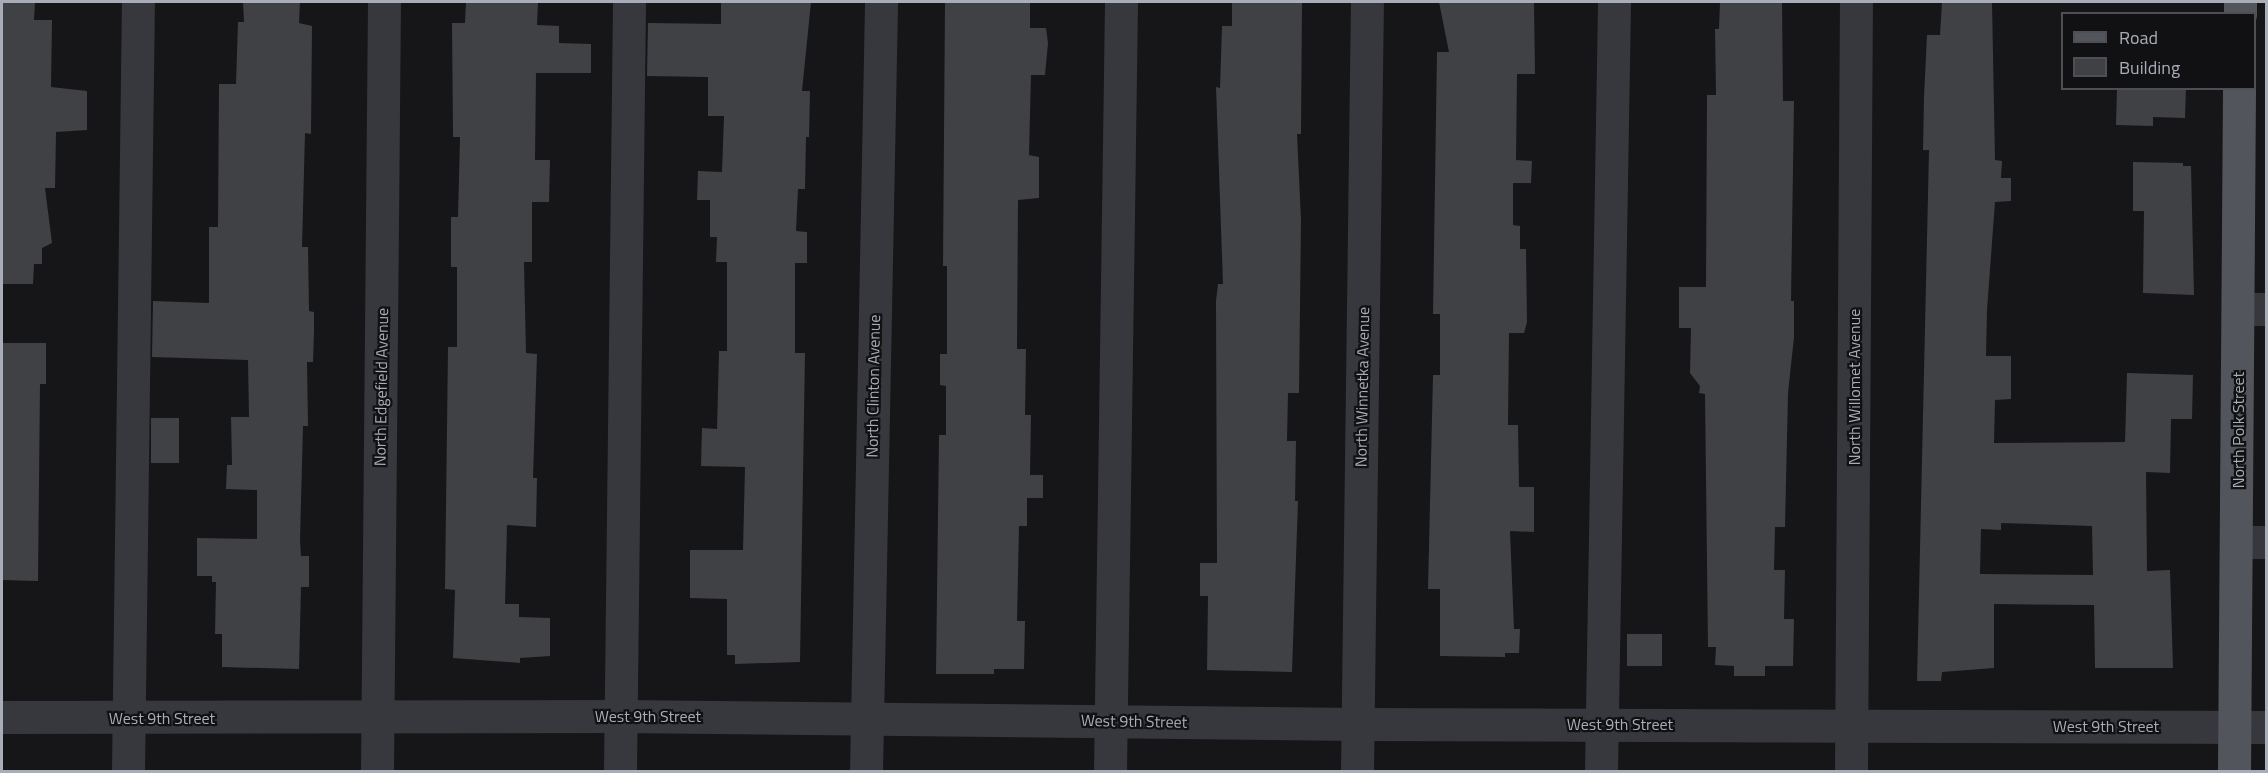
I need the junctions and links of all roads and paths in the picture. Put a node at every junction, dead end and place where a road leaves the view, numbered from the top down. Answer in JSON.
{"nodes":[{"id":1,"x":138,"y":2,"type":"edge"},
{"id":2,"x":384,"y":2,"type":"edge"},
{"id":3,"x":629,"y":2,"type":"edge"},
{"id":4,"x":880,"y":2,"type":"edge"},
{"id":5,"x":1121,"y":2,"type":"edge"},
{"id":6,"x":1367,"y":2,"type":"edge"},
{"id":7,"x":1614,"y":2,"type":"edge"},
{"id":8,"x":1856,"y":2,"type":"edge"},
{"id":9,"x":2240,"y":90,"type":"edge"},
{"id":10,"x":2253,"y":309,"type":"edge"},
{"id":11,"x":2252,"y":542,"type":"edge"},
{"id":12,"x":621,"y":716,"type":"junction"},
{"id":13,"x":2,"y":717,"type":"edge"},
{"id":14,"x":378,"y":717,"type":"junction"},
{"id":15,"x":867,"y":717,"type":"junction"},
{"id":16,"x":129,"y":718,"type":"junction"},
{"id":17,"x":1111,"y":721,"type":"junction"},
{"id":18,"x":1357,"y":724,"type":"junction"},
{"id":19,"x":1602,"y":724,"type":"junction"},
{"id":20,"x":1852,"y":724,"type":"junction"},
{"id":21,"x":2234,"y":727,"type":"junction"},
{"id":22,"x":2266,"y":727,"type":"edge"},
{"id":23,"x":128,"y":771,"type":"edge"},
{"id":24,"x":376,"y":771,"type":"edge"},
{"id":25,"x":620,"y":771,"type":"edge"},
{"id":26,"x":866,"y":771,"type":"edge"},
{"id":27,"x":1110,"y":771,"type":"edge"},
{"id":28,"x":1357,"y":771,"type":"edge"},
{"id":29,"x":1601,"y":771,"type":"edge"},
{"id":30,"x":1851,"y":771,"type":"edge"},
{"id":31,"x":2234,"y":771,"type":"edge"}],
"edges":[{"from":1,"to":16,"type":"street"},
{"from":2,"to":14,"type":"street","name":"North Edgefield Avenue"},
{"from":3,"to":12,"type":"street"},
{"from":4,"to":15,"type":"street","name":"North Clinton Avenue"},
{"from":5,"to":17,"type":"street"},
{"from":6,"to":18,"type":"street","name":"North Winnetka Avenue"},
{"from":7,"to":19,"type":"street"},
{"from":8,"to":20,"type":"street","name":"North Willomet Avenue"},
{"from":9,"to":10,"type":"main road","name":"North Polk Street"},
{"from":10,"to":11,"type":"main road","name":"North Polk Street"},
{"from":11,"to":21,"type":"main road","name":"North Polk Street"},
{"from":12,"to":14,"type":"street","name":"West 9th Street"},
{"from":12,"to":15,"type":"street","name":"West 9th Street"},
{"from":12,"to":25,"type":"street"},
{"from":13,"to":16,"type":"street","name":"West 9th Street"},
{"from":14,"to":16,"type":"street","name":"West 9th Street"},
{"from":14,"to":24,"type":"street","name":"North Edgefield Avenue"},
{"from":15,"to":17,"type":"street","name":"West 9th Street"},
{"from":15,"to":26,"type":"street","name":"North Clinton Avenue"},
{"from":16,"to":23,"type":"street"},
{"from":17,"to":18,"type":"street","name":"West 9th Street"},
{"from":17,"to":27,"type":"street"},
{"from":18,"to":19,"type":"street","name":"West 9th Street"},
{"from":18,"to":28,"type":"street","name":"North Winnetka Avenue"},
{"from":19,"to":20,"type":"street","name":"West 9th Street"},
{"from":19,"to":29,"type":"street"},
{"from":20,"to":21,"type":"street","name":"West 9th Street"},
{"from":20,"to":30,"type":"street","name":"North Willomet Avenue"},
{"from":21,"to":22,"type":"street","name":"West 9th Street"},
{"from":21,"to":31,"type":"main road","name":"North Polk Street"}]}
